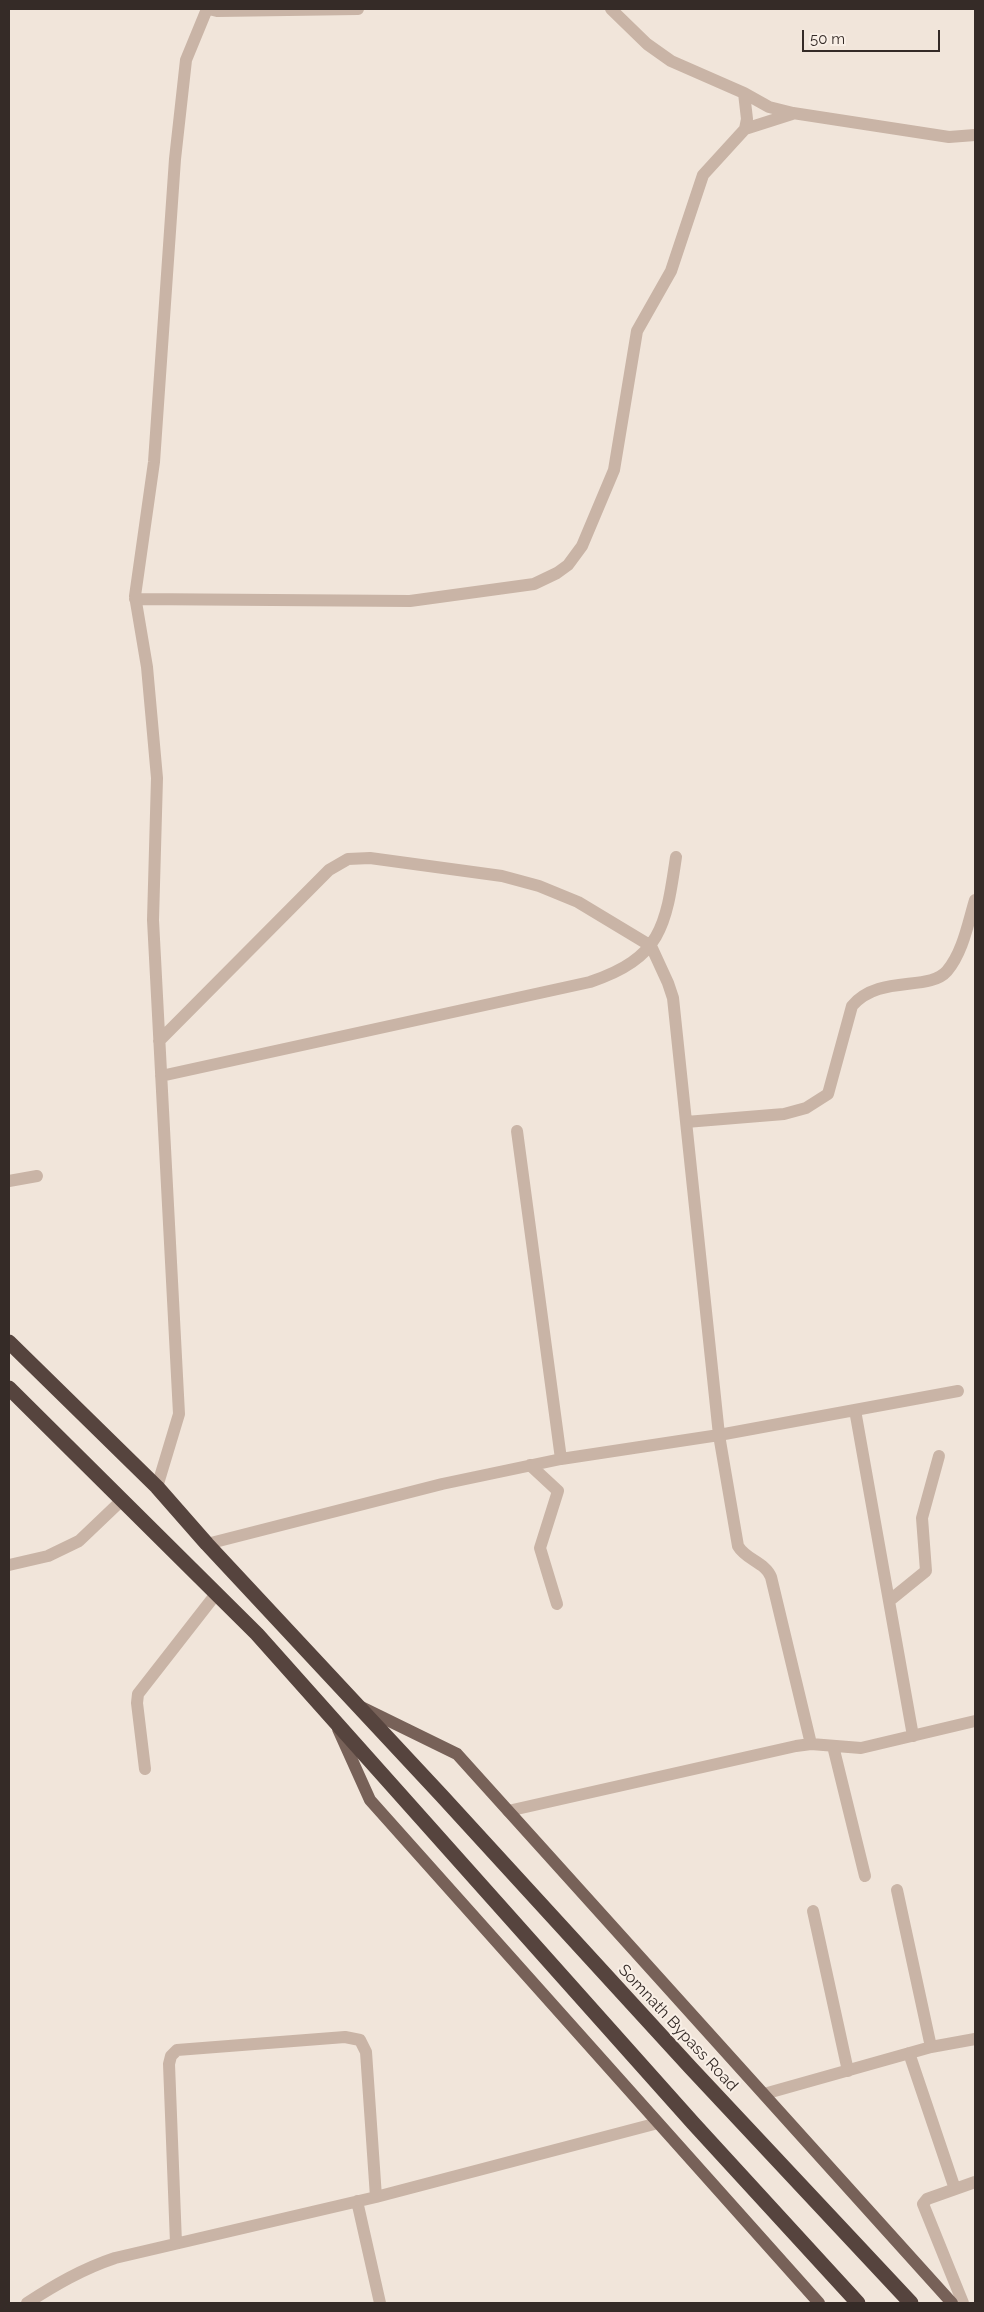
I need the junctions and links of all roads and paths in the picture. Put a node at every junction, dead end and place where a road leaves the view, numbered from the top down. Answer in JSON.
{"nodes":[{"id":1,"x":208,"y":9,"type":"edge"},
{"id":2,"x":358,"y":9,"type":"edge"},
{"id":3,"x":611,"y":9,"type":"edge"},
{"id":4,"x":744,"y":93,"type":"junction"},
{"id":5,"x":793,"y":113,"type":"junction"},
{"id":6,"x":744,"y":129,"type":"junction"},
{"id":7,"x":975,"y":135,"type":"edge"},
{"id":8,"x":135,"y":599,"type":"junction"},
{"id":9,"x":676,"y":857,"type":"dead end"},
{"id":10,"x":975,"y":900,"type":"edge"},
{"id":11,"x":651,"y":946,"type":"junction"},
{"id":12,"x":159,"y":1041,"type":"junction"},
{"id":13,"x":161,"y":1076,"type":"junction"},
{"id":14,"x":686,"y":1122,"type":"junction"},
{"id":15,"x":517,"y":1131,"type":"dead end"},
{"id":16,"x":37,"y":1176,"type":"dead end"},
{"id":17,"x":9,"y":1181,"type":"edge"},
{"id":18,"x":9,"y":1342,"type":"edge"},
{"id":19,"x":9,"y":1388,"type":"edge"},
{"id":20,"x":958,"y":1391,"type":"dead end"},
{"id":21,"x":855,"y":1410,"type":"junction"},
{"id":22,"x":719,"y":1435,"type":"junction"},
{"id":23,"x":939,"y":1456,"type":"dead end"},
{"id":24,"x":561,"y":1459,"type":"junction"},
{"id":25,"x":530,"y":1465,"type":"junction"},
{"id":26,"x":157,"y":1487,"type":"junction"},
{"id":27,"x":122,"y":1500,"type":"junction"},
{"id":28,"x":207,"y":1544,"type":"junction"},
{"id":29,"x":9,"y":1565,"type":"edge"},
{"id":30,"x":216,"y":1594,"type":"junction"},
{"id":31,"x":889,"y":1601,"type":"junction"},
{"id":32,"x":557,"y":1604,"type":"dead end"},
{"id":33,"x":356,"y":1705,"type":"junction"},
{"id":34,"x":975,"y":1721,"type":"edge"},
{"id":35,"x":336,"y":1722,"type":"junction"},
{"id":36,"x":913,"y":1736,"type":"junction"},
{"id":37,"x":810,"y":1744,"type":"junction"},
{"id":38,"x":833,"y":1746,"type":"junction"},
{"id":39,"x":145,"y":1769,"type":"dead end"},
{"id":40,"x":508,"y":1810,"type":"junction"},
{"id":41,"x":865,"y":1876,"type":"dead end"},
{"id":42,"x":897,"y":1890,"type":"dead end"},
{"id":43,"x":813,"y":1911,"type":"dead end"},
{"id":44,"x":975,"y":2039,"type":"edge"},
{"id":45,"x":931,"y":2047,"type":"junction"},
{"id":46,"x":909,"y":2054,"type":"junction"},
{"id":47,"x":848,"y":2071,"type":"junction"},
{"id":48,"x":764,"y":2094,"type":"junction"},
{"id":49,"x":658,"y":2123,"type":"junction"},
{"id":50,"x":975,"y":2182,"type":"edge"},
{"id":51,"x":955,"y":2189,"type":"junction"},
{"id":52,"x":376,"y":2197,"type":"junction"},
{"id":53,"x":357,"y":2201,"type":"junction"},
{"id":54,"x":176,"y":2244,"type":"junction"},
{"id":55,"x":26,"y":2303,"type":"edge"},
{"id":56,"x":380,"y":2303,"type":"edge"},
{"id":57,"x":819,"y":2303,"type":"edge"},
{"id":58,"x":858,"y":2303,"type":"edge"},
{"id":59,"x":911,"y":2303,"type":"edge"},
{"id":60,"x":952,"y":2303,"type":"edge"},
{"id":61,"x":963,"y":2303,"type":"edge"}],
"edges":[{"from":1,"to":2,"type":"street"},
{"from":1,"to":8,"type":"street"},
{"from":3,"to":4,"type":"street"},
{"from":4,"to":5,"type":"street"},
{"from":4,"to":6,"type":"street"},
{"from":5,"to":6,"type":"street"},
{"from":5,"to":7,"type":"street"},
{"from":6,"to":8,"type":"street"},
{"from":8,"to":12,"type":"street"},
{"from":9,"to":11,"type":"street"},
{"from":10,"to":14,"type":"street"},
{"from":11,"to":12,"type":"street"},
{"from":11,"to":13,"type":"street"},
{"from":11,"to":14,"type":"street"},
{"from":12,"to":13,"type":"street"},
{"from":13,"to":26,"type":"street"},
{"from":14,"to":22,"type":"street"},
{"from":15,"to":24,"type":"street"},
{"from":16,"to":17,"type":"street"},
{"from":18,"to":26,"type":"highway","name":"Somnath Bypass Road"},
{"from":19,"to":27,"type":"highway"},
{"from":20,"to":21,"type":"street"},
{"from":21,"to":22,"type":"street"},
{"from":21,"to":31,"type":"street"},
{"from":22,"to":24,"type":"street"},
{"from":22,"to":37,"type":"street"},
{"from":23,"to":31,"type":"street"},
{"from":24,"to":25,"type":"street"},
{"from":25,"to":28,"type":"street"},
{"from":25,"to":32,"type":"street"},
{"from":26,"to":28,"type":"highway","name":"Somnath Bypass Road"},
{"from":27,"to":29,"type":"street"},
{"from":27,"to":30,"type":"highway"},
{"from":28,"to":33,"type":"highway","name":"Somnath Bypass Road"},
{"from":30,"to":35,"type":"highway"},
{"from":30,"to":39,"type":"street"},
{"from":31,"to":36,"type":"street"},
{"from":33,"to":40,"type":"main road"},
{"from":33,"to":59,"type":"highway","name":"Somnath Bypass Road"},
{"from":34,"to":36,"type":"street"},
{"from":35,"to":49,"type":"main road"},
{"from":35,"to":58,"type":"highway"},
{"from":36,"to":38,"type":"street"},
{"from":37,"to":38,"type":"street"},
{"from":37,"to":40,"type":"street"},
{"from":38,"to":41,"type":"street"},
{"from":40,"to":48,"type":"main road"},
{"from":42,"to":45,"type":"street"},
{"from":43,"to":47,"type":"street"},
{"from":44,"to":45,"type":"street"},
{"from":45,"to":46,"type":"street"},
{"from":46,"to":47,"type":"street"},
{"from":46,"to":51,"type":"street"},
{"from":47,"to":48,"type":"street"},
{"from":48,"to":60,"type":"main road"},
{"from":49,"to":52,"type":"street"},
{"from":49,"to":57,"type":"main road"},
{"from":50,"to":51,"type":"street"},
{"from":51,"to":61,"type":"street"},
{"from":52,"to":53,"type":"street"},
{"from":52,"to":54,"type":"street"},
{"from":53,"to":54,"type":"street"},
{"from":53,"to":56,"type":"street"},
{"from":54,"to":55,"type":"street"}]}
